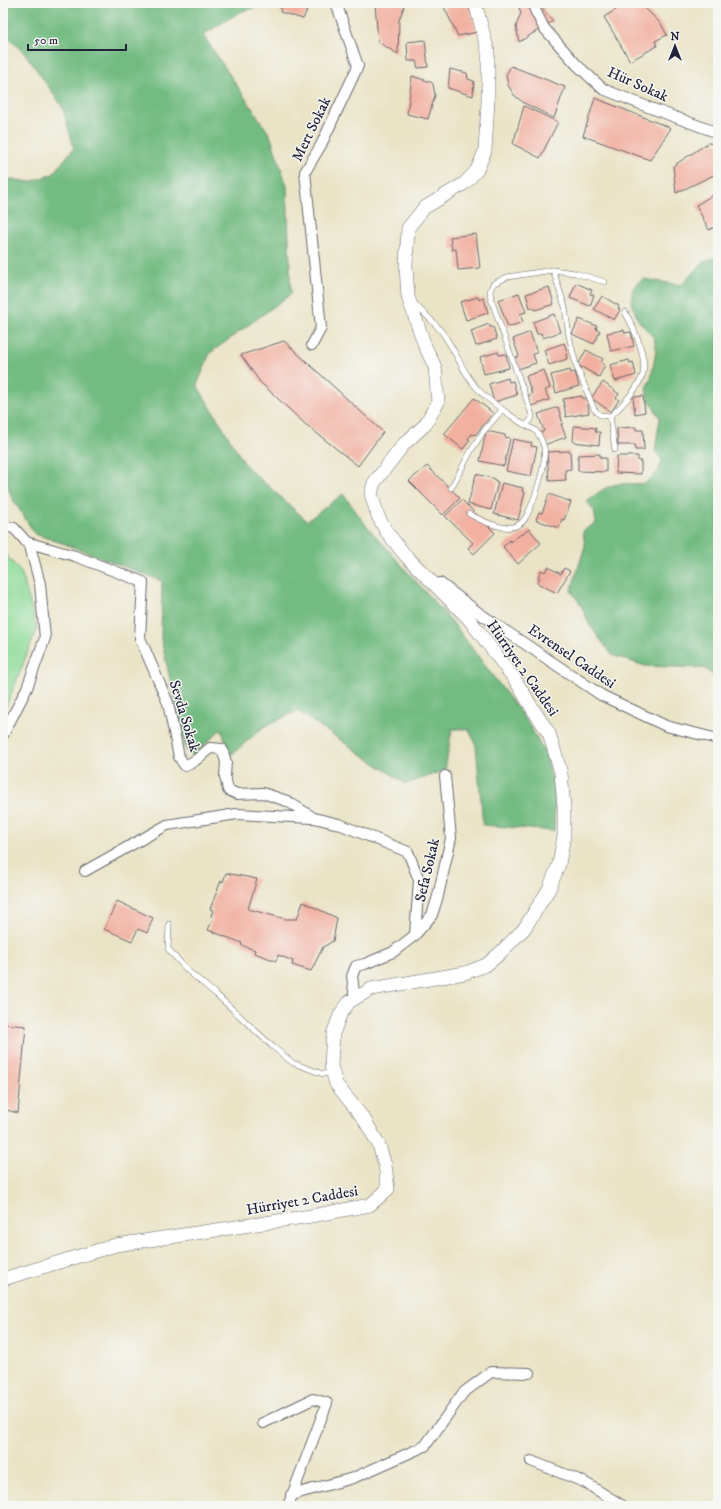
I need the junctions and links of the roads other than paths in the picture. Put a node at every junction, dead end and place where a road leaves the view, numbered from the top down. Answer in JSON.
{"nodes":[{"id":1,"x":336,"y":3,"type":"edge"},
{"id":2,"x":475,"y":3,"type":"edge"},
{"id":3,"x":533,"y":3,"type":"edge"},
{"id":4,"x":718,"y":133,"type":"edge"},
{"id":5,"x":553,"y":270,"type":"junction"},
{"id":6,"x":605,"y":282,"type":"dead end"},
{"id":7,"x":408,"y":297,"type":"junction"},
{"id":8,"x":625,"y":312,"type":"dead end"},
{"id":9,"x":312,"y":345,"type":"dead end"},
{"id":10,"x":502,"y":410,"type":"junction"},
{"id":11,"x":610,"y":416,"type":"junction"},
{"id":12,"x":526,"y":426,"type":"junction"},
{"id":13,"x":615,"y":450,"type":"dead end"},
{"id":14,"x":451,"y":488,"type":"dead end"},
{"id":15,"x":469,"y":514,"type":"dead end"},
{"id":16,"x":3,"y":526,"type":"edge"},
{"id":17,"x":26,"y":542,"type":"junction"},
{"id":18,"x":423,"y":571,"type":"junction"},
{"id":19,"x":3,"y":735,"type":"edge"},
{"id":20,"x":718,"y":738,"type":"edge"},
{"id":21,"x":446,"y":776,"type":"dead end"},
{"id":22,"x":314,"y":818,"type":"junction"},
{"id":23,"x":85,"y":871,"type":"dead end"},
{"id":24,"x":169,"y":924,"type":"dead end"},
{"id":25,"x":415,"y":934,"type":"junction"},
{"id":26,"x":355,"y":998,"type":"junction"},
{"id":27,"x":333,"y":1073,"type":"junction"},
{"id":28,"x":3,"y":1279,"type":"edge"},
{"id":29,"x":529,"y":1373,"type":"dead end"},
{"id":30,"x":263,"y":1423,"type":"dead end"},
{"id":31,"x":531,"y":1461,"type":"dead end"},
{"id":32,"x":292,"y":1495,"type":"junction"},
{"id":33,"x":288,"y":1506,"type":"edge"},
{"id":34,"x":623,"y":1506,"type":"edge"}],
"edges":[{"from":1,"to":9,"type":"street","name":"Mert Sokak"},
{"from":2,"to":7,"type":"street","name":"Hürriyet 2 Caddesi"},
{"from":3,"to":4,"type":"street","name":"Hür Sokak"},
{"from":5,"to":6,"type":"lane"},
{"from":5,"to":11,"type":"lane"},
{"from":5,"to":12,"type":"lane"},
{"from":7,"to":10,"type":"lane"},
{"from":7,"to":18,"type":"street","name":"Hürriyet 2 Caddesi"},
{"from":8,"to":11,"type":"lane"},
{"from":10,"to":12,"type":"lane"},
{"from":10,"to":14,"type":"lane"},
{"from":11,"to":13,"type":"lane"},
{"from":12,"to":15,"type":"lane"},
{"from":16,"to":17,"type":"street"},
{"from":17,"to":19,"type":"street"},
{"from":17,"to":22,"type":"street","name":"Sevda Sokak"},
{"from":18,"to":20,"type":"street","name":"Evrensel Caddesi"},
{"from":18,"to":26,"type":"street","name":"Hürriyet 2 Caddesi"},
{"from":21,"to":25,"type":"street","name":"Sefa Sokak"},
{"from":22,"to":23,"type":"street"},
{"from":22,"to":25,"type":"street","name":"Sevda Sokak"},
{"from":24,"to":27,"type":"lane"},
{"from":25,"to":26,"type":"street","name":"Sefa Sokak"},
{"from":26,"to":27,"type":"street","name":"Hürriyet 2 Caddesi"},
{"from":27,"to":28,"type":"street","name":"Hürriyet 2 Caddesi"},
{"from":29,"to":32,"type":"street"},
{"from":30,"to":32,"type":"street"},
{"from":31,"to":34,"type":"street"},
{"from":32,"to":33,"type":"street"}]}
